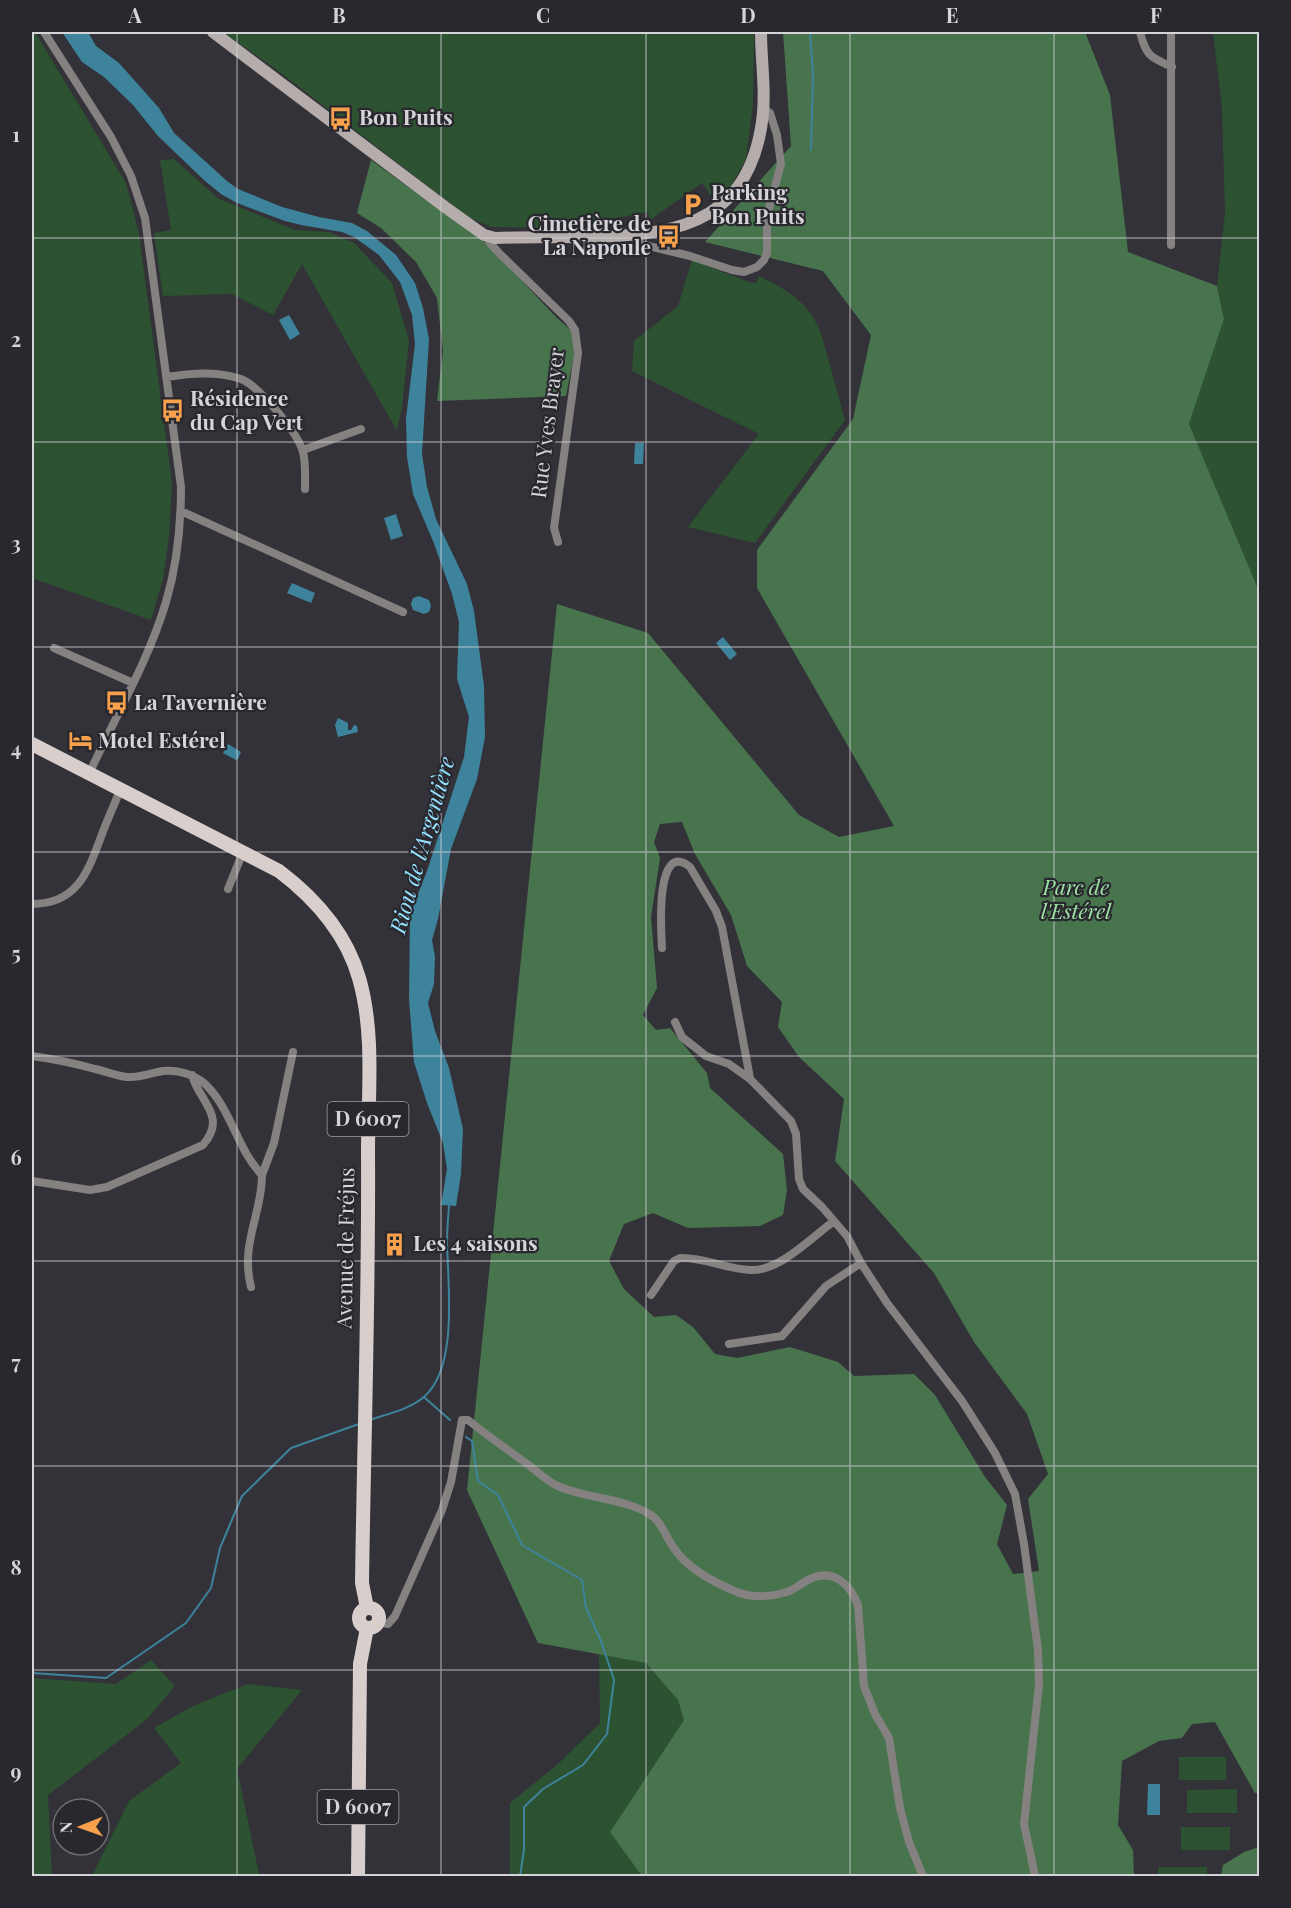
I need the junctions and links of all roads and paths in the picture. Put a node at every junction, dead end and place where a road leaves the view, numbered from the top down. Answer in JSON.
{"nodes":[{"id":1,"x":44,"y":32,"type":"edge"},
{"id":2,"x":213,"y":32,"type":"edge"},
{"id":3,"x":761,"y":32,"type":"edge"},
{"id":4,"x":1140,"y":32,"type":"edge"},
{"id":5,"x":1171,"y":32,"type":"edge"},
{"id":6,"x":1172,"y":67,"type":"junction"},
{"id":7,"x":763,"y":108,"type":"junction"},
{"id":8,"x":488,"y":236,"type":"junction"},
{"id":9,"x":637,"y":236,"type":"junction"},
{"id":10,"x":1171,"y":245,"type":"dead end"},
{"id":11,"x":578,"y":353,"type":"junction"},
{"id":12,"x":587,"y":359,"type":"dead end"},
{"id":13,"x":167,"y":377,"type":"junction"},
{"id":14,"x":361,"y":429,"type":"dead end"},
{"id":15,"x":303,"y":450,"type":"junction"},
{"id":16,"x":304,"y":489,"type":"dead end"},
{"id":17,"x":181,"y":511,"type":"junction"},
{"id":18,"x":558,"y":542,"type":"dead end"},
{"id":19,"x":403,"y":612,"type":"dead end"},
{"id":20,"x":54,"y":648,"type":"dead end"},
{"id":21,"x":133,"y":683,"type":"junction"},
{"id":22,"x":32,"y":744,"type":"edge"},
{"id":23,"x":89,"y":774,"type":"junction"},
{"id":24,"x":120,"y":790,"type":"junction"},
{"id":25,"x":243,"y":852,"type":"junction"},
{"id":26,"x":228,"y":889,"type":"dead end"},
{"id":27,"x":32,"y":904,"type":"edge"},
{"id":28,"x":662,"y":948,"type":"dead end"},
{"id":29,"x":675,"y":1022,"type":"dead end"},
{"id":30,"x":293,"y":1052,"type":"dead end"},
{"id":31,"x":32,"y":1056,"type":"edge"},
{"id":32,"x":192,"y":1075,"type":"junction"},
{"id":33,"x":750,"y":1078,"type":"junction"},
{"id":34,"x":262,"y":1175,"type":"junction"},
{"id":35,"x":32,"y":1181,"type":"edge"},
{"id":36,"x":834,"y":1221,"type":"junction"},
{"id":37,"x":861,"y":1263,"type":"junction"},
{"id":38,"x":252,"y":1287,"type":"dead end"},
{"id":39,"x":651,"y":1295,"type":"dead end"},
{"id":40,"x":729,"y":1344,"type":"dead end"},
{"id":41,"x":372,"y":1625,"type":"junction"},
{"id":42,"x":358,"y":1876,"type":"edge"},
{"id":43,"x":923,"y":1876,"type":"edge"},
{"id":44,"x":1035,"y":1876,"type":"edge"}],
"edges":[{"from":1,"to":13,"type":"street"},
{"from":2,"to":8,"type":"main road"},
{"from":3,"to":7,"type":"main road"},
{"from":4,"to":6,"type":"street"},
{"from":5,"to":6,"type":"street"},
{"from":6,"to":10,"type":"street"},
{"from":7,"to":9,"type":"main road"},
{"from":7,"to":9,"type":"street"},
{"from":8,"to":9,"type":"main road"},
{"from":8,"to":11,"type":"street","name":"Rue Yves Brayer"},
{"from":11,"to":12,"type":"street"},
{"from":11,"to":18,"type":"street","name":"Rue Yves Brayer"},
{"from":13,"to":15,"type":"street"},
{"from":13,"to":17,"type":"street"},
{"from":14,"to":15,"type":"street"},
{"from":15,"to":16,"type":"street"},
{"from":17,"to":19,"type":"street"},
{"from":17,"to":21,"type":"street"},
{"from":20,"to":21,"type":"street"},
{"from":21,"to":23,"type":"street"},
{"from":22,"to":23,"type":"main road","name":"Avenue de Fréjus","number":"D 6007"},
{"from":23,"to":24,"type":"main road","name":"Avenue de Fréjus","number":"D 6007"},
{"from":24,"to":25,"type":"main road","name":"Avenue de Fréjus","number":"D 6007"},
{"from":24,"to":27,"type":"street"},
{"from":25,"to":26,"type":"street"},
{"from":25,"to":41,"type":"main road","name":"Avenue de Fréjus","number":"D 6007"},
{"from":28,"to":33,"type":"street"},
{"from":29,"to":33,"type":"street"},
{"from":30,"to":34,"type":"street"},
{"from":31,"to":32,"type":"street"},
{"from":32,"to":34,"type":"street"},
{"from":32,"to":35,"type":"street"},
{"from":33,"to":36,"type":"street"},
{"from":34,"to":38,"type":"street"},
{"from":36,"to":37,"type":"street"},
{"from":36,"to":39,"type":"street"},
{"from":37,"to":40,"type":"street"},
{"from":37,"to":44,"type":"street"},
{"from":41,"to":42,"type":"main road","number":"D 6007"},
{"from":41,"to":43,"type":"street"}]}
